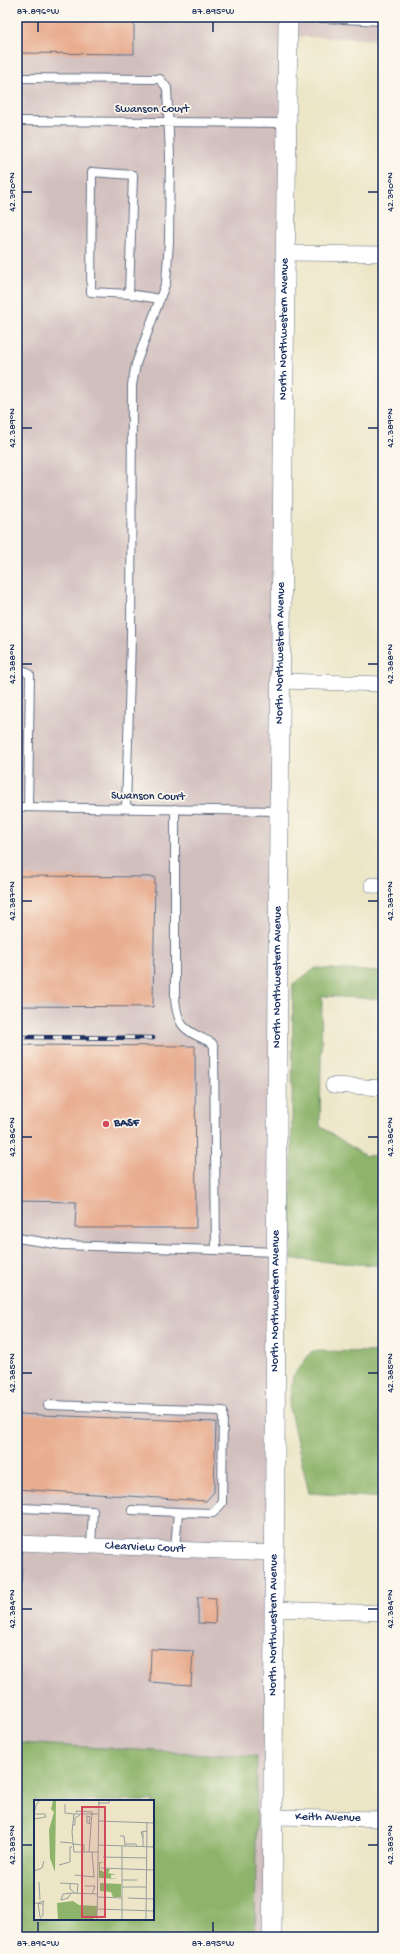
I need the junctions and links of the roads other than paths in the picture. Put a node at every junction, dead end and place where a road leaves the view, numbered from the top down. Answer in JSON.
{"nodes":[{"id":1,"x":288,"y":17,"type":"edge"},
{"id":2,"x":304,"y":17,"type":"edge"},
{"id":3,"x":383,"y":21,"type":"edge"},
{"id":4,"x":17,"y":78,"type":"edge"},
{"id":5,"x":17,"y":122,"type":"edge"},
{"id":6,"x":169,"y":122,"type":"junction"},
{"id":7,"x":286,"y":122,"type":"junction"},
{"id":8,"x":286,"y":253,"type":"junction"},
{"id":9,"x":383,"y":254,"type":"edge"},
{"id":10,"x":129,"y":294,"type":"junction"},
{"id":11,"x":160,"y":298,"type":"junction"},
{"id":12,"x":17,"y":666,"type":"edge"},
{"id":13,"x":281,"y":681,"type":"junction"},
{"id":14,"x":383,"y":684,"type":"edge"},
{"id":15,"x":28,"y":807,"type":"junction"},
{"id":16,"x":17,"y":808,"type":"edge"},
{"id":17,"x":126,"y":808,"type":"junction"},
{"id":18,"x":175,"y":809,"type":"junction"},
{"id":19,"x":278,"y":811,"type":"junction"},
{"id":20,"x":333,"y":1084,"type":"dead end"},
{"id":21,"x":383,"y":1088,"type":"edge"},
{"id":22,"x":17,"y":1238,"type":"edge"},
{"id":23,"x":216,"y":1250,"type":"junction"},
{"id":24,"x":276,"y":1252,"type":"junction"},
{"id":25,"x":48,"y":1405,"type":"dead end"},
{"id":26,"x":22,"y":1508,"type":"dead end"},
{"id":27,"x":132,"y":1510,"type":"dead end"},
{"id":28,"x":178,"y":1512,"type":"junction"},
{"id":29,"x":18,"y":1543,"type":"edge"},
{"id":30,"x":92,"y":1546,"type":"junction"},
{"id":31,"x":175,"y":1549,"type":"junction"},
{"id":32,"x":274,"y":1552,"type":"junction"},
{"id":33,"x":17,"y":1580,"type":"edge"},
{"id":34,"x":273,"y":1609,"type":"junction"},
{"id":35,"x":383,"y":1613,"type":"edge"},
{"id":36,"x":272,"y":1817,"type":"junction"},
{"id":37,"x":383,"y":1819,"type":"edge"},
{"id":38,"x":272,"y":1937,"type":"edge"}],
"edges":[{"from":1,"to":7,"type":"street","name":"North Northwestern Avenue"},
{"from":2,"to":3,"type":"lane"},
{"from":4,"to":6,"type":"lane"},
{"from":5,"to":6,"type":"lane","name":"Swanson Court"},
{"from":6,"to":7,"type":"lane","name":"Swanson Court"},
{"from":6,"to":11,"type":"lane"},
{"from":7,"to":8,"type":"street","name":"North Northwestern Avenue"},
{"from":8,"to":9,"type":"street"},
{"from":8,"to":13,"type":"street","name":"North Northwestern Avenue"},
{"from":10,"to":10,"type":"lane"},
{"from":10,"to":11,"type":"lane"},
{"from":11,"to":17,"type":"lane"},
{"from":12,"to":15,"type":"lane"},
{"from":13,"to":14,"type":"street"},
{"from":13,"to":19,"type":"street","name":"North Northwestern Avenue"},
{"from":15,"to":16,"type":"lane","name":"Swanson Court"},
{"from":15,"to":17,"type":"lane","name":"Swanson Court"},
{"from":17,"to":18,"type":"lane","name":"Swanson Court"},
{"from":18,"to":19,"type":"lane","name":"Swanson Court"},
{"from":18,"to":23,"type":"lane"},
{"from":19,"to":24,"type":"street","name":"North Northwestern Avenue"},
{"from":20,"to":21,"type":"street"},
{"from":22,"to":23,"type":"lane"},
{"from":23,"to":24,"type":"lane"},
{"from":24,"to":32,"type":"street","name":"North Northwestern Avenue"},
{"from":25,"to":28,"type":"lane"},
{"from":26,"to":30,"type":"lane"},
{"from":27,"to":28,"type":"lane"},
{"from":28,"to":31,"type":"lane"},
{"from":29,"to":30,"type":"street","name":"Clearview Court"},
{"from":29,"to":33,"type":"lane"},
{"from":30,"to":31,"type":"street","name":"Clearview Court"},
{"from":31,"to":32,"type":"street","name":"Clearview Court"},
{"from":32,"to":34,"type":"street","name":"North Northwestern Avenue"},
{"from":34,"to":35,"type":"street"},
{"from":34,"to":36,"type":"street","name":"North Northwestern Avenue"},
{"from":36,"to":37,"type":"street","name":"Keith Avenue"},
{"from":36,"to":38,"type":"street","name":"North Northwestern Avenue"}]}
